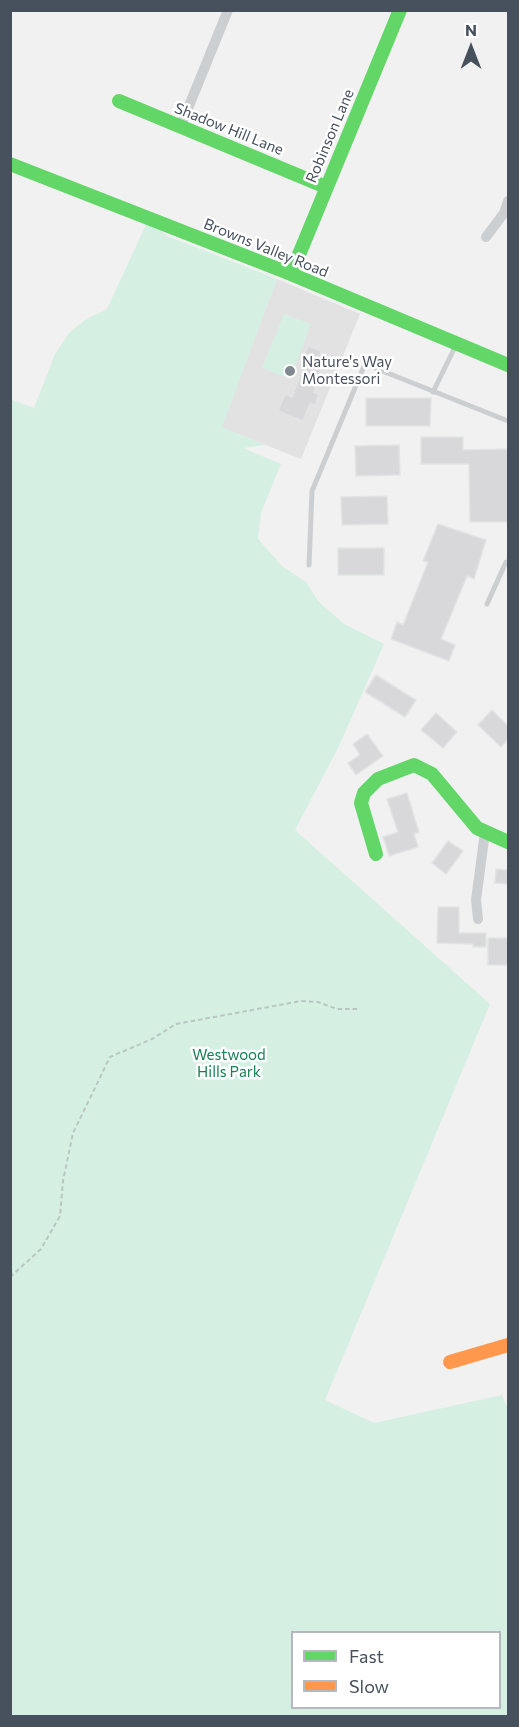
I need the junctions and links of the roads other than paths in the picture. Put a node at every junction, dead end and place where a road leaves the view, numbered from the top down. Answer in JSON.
{"nodes":[{"id":1,"x":228,"y":10,"type":"edge"},
{"id":2,"x":400,"y":10,"type":"edge"},
{"id":3,"x":119,"y":101,"type":"dead end"},
{"id":4,"x":180,"y":128,"type":"junction"},
{"id":5,"x":10,"y":164,"type":"edge"},
{"id":6,"x":326,"y":187,"type":"junction"},
{"id":7,"x":508,"y":201,"type":"edge"},
{"id":8,"x":486,"y":237,"type":"dead end"},
{"id":9,"x":291,"y":274,"type":"junction"},
{"id":10,"x":457,"y":344,"type":"junction"},
{"id":11,"x":508,"y":365,"type":"edge"},
{"id":12,"x":433,"y":392,"type":"junction"},
{"id":13,"x":508,"y":422,"type":"edge"},
{"id":14,"x":508,"y":563,"type":"edge"},
{"id":15,"x":309,"y":565,"type":"dead end"},
{"id":16,"x":487,"y":604,"type":"dead end"},
{"id":17,"x":485,"y":832,"type":"junction"},
{"id":18,"x":508,"y":842,"type":"edge"},
{"id":19,"x":376,"y":854,"type":"dead end"},
{"id":20,"x":478,"y":919,"type":"dead end"},
{"id":21,"x":508,"y":1345,"type":"edge"},
{"id":22,"x":450,"y":1362,"type":"dead end"}],
"edges":[{"from":1,"to":4,"type":"street"},
{"from":2,"to":6,"type":"street","name":"Robinson Lane"},
{"from":3,"to":4,"type":"street","name":"Shadow Hill Lane"},
{"from":4,"to":6,"type":"street","name":"Shadow Hill Lane"},
{"from":5,"to":9,"type":"street","name":"Browns Valley Road"},
{"from":6,"to":9,"type":"street","name":"Robinson Lane"},
{"from":7,"to":8,"type":"street"},
{"from":9,"to":10,"type":"street","name":"Browns Valley Road"},
{"from":10,"to":11,"type":"street","name":"Browns Valley Road"},
{"from":10,"to":12,"type":"lane"},
{"from":12,"to":13,"type":"lane"},
{"from":12,"to":15,"type":"lane"},
{"from":14,"to":16,"type":"lane"},
{"from":17,"to":18,"type":"street"},
{"from":17,"to":19,"type":"street"},
{"from":17,"to":20,"type":"street"},
{"from":21,"to":22,"type":"street"}]}
